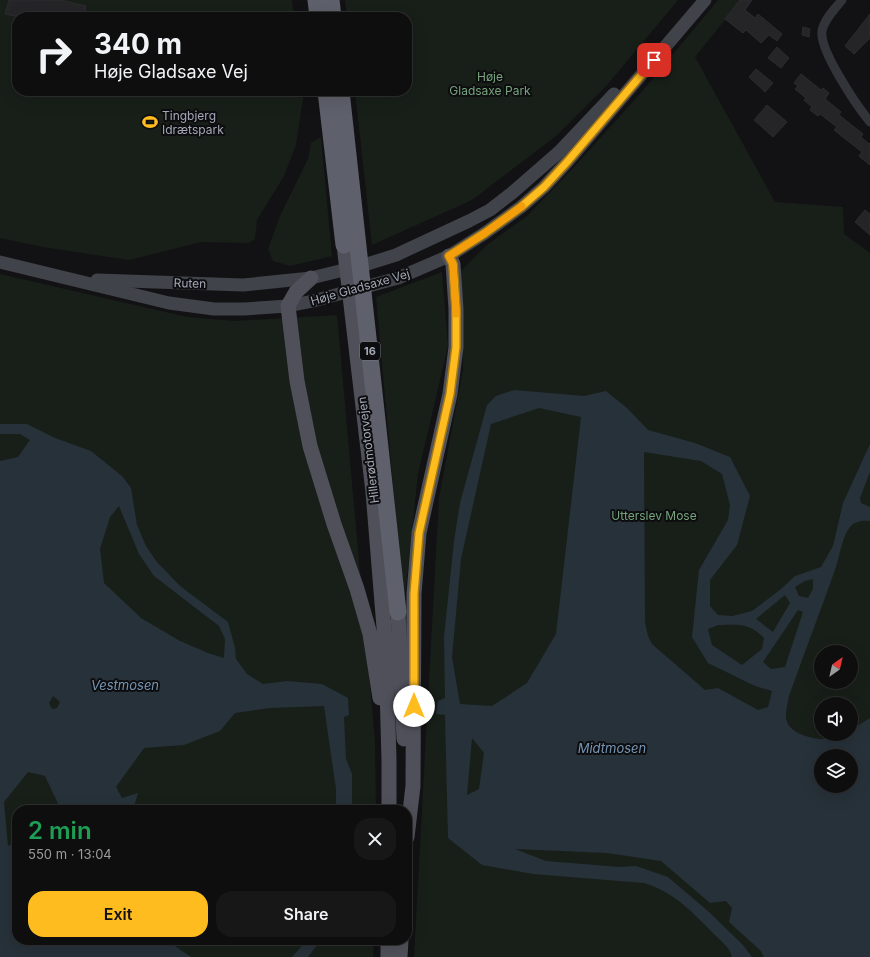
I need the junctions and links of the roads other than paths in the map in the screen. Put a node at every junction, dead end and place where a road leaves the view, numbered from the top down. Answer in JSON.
{"nodes":[{"id":1,"x":316,"y":0,"type":"edge"},
{"id":2,"x":331,"y":0,"type":"edge"},
{"id":3,"x":694,"y":0,"type":"edge"},
{"id":4,"x":705,"y":0,"type":"edge"},
{"id":5,"x":842,"y":0,"type":"edge"},
{"id":6,"x":317,"y":12,"type":"edge"},
{"id":7,"x":332,"y":12,"type":"edge"},
{"id":8,"x":327,"y":96,"type":"edge"},
{"id":9,"x":342,"y":96,"type":"edge"},
{"id":10,"x":870,"y":122,"type":"edge"},
{"id":11,"x":421,"y":244,"type":"junction"},
{"id":12,"x":344,"y":245,"type":"joint"},
{"id":13,"x":449,"y":256,"type":"junction"},
{"id":14,"x":0,"y":262,"type":"edge"},
{"id":15,"x":311,"y":278,"type":"junction"},
{"id":16,"x":70,"y":279,"type":"junction"},
{"id":17,"x":288,"y":306,"type":"junction"},
{"id":18,"x":398,"y":612,"type":"joint"},
{"id":19,"x":390,"y":760,"type":"junction"},
{"id":20,"x":389,"y":805,"type":"edge"},
{"id":21,"x":404,"y":805,"type":"edge"},
{"id":22,"x":411,"y":805,"type":"edge"},
{"id":23,"x":388,"y":945,"type":"edge"},
{"id":24,"x":401,"y":945,"type":"edge"},
{"id":25,"x":388,"y":957,"type":"edge"},
{"id":26,"x":400,"y":957,"type":"edge"}],
"edges":[{"from":1,"to":6,"type":"highway"},
{"from":2,"to":7,"type":"highway"},
{"from":3,"to":11,"type":"street","name":"Høje Gladsaxe Vej"},
{"from":4,"to":13,"type":"street","name":"Høje Gladsaxe Vej"},
{"from":5,"to":10,"type":"street"},
{"from":8,"to":12,"type":"highway","name":"Hillerødmotorvejen","number":"16"},
{"from":9,"to":18,"type":"highway","name":"Hillerødmotorvejen","number":"16"},
{"from":11,"to":13,"type":"street"},
{"from":11,"to":15,"type":"street","name":"Høje Gladsaxe Vej"},
{"from":12,"to":19,"type":"main road","name":"Hillerødmotorvejen","number":"16"},
{"from":13,"to":17,"type":"street","name":"Høje Gladsaxe Vej"},
{"from":13,"to":22,"type":"main road"},
{"from":14,"to":16,"type":"street","name":"Ruten"},
{"from":15,"to":16,"type":"street","name":"Ruten"},
{"from":15,"to":17,"type":"main road"},
{"from":16,"to":17,"type":"street","name":"Ruten"},
{"from":17,"to":19,"type":"main road"},
{"from":18,"to":21,"type":"main road","name":"Hillerødmotorvejen","number":"16"},
{"from":19,"to":20,"type":"main road","name":"Hillerødmotorvejen","number":"16"},
{"from":23,"to":25,"type":"main road"},
{"from":24,"to":26,"type":"main road"}]}
